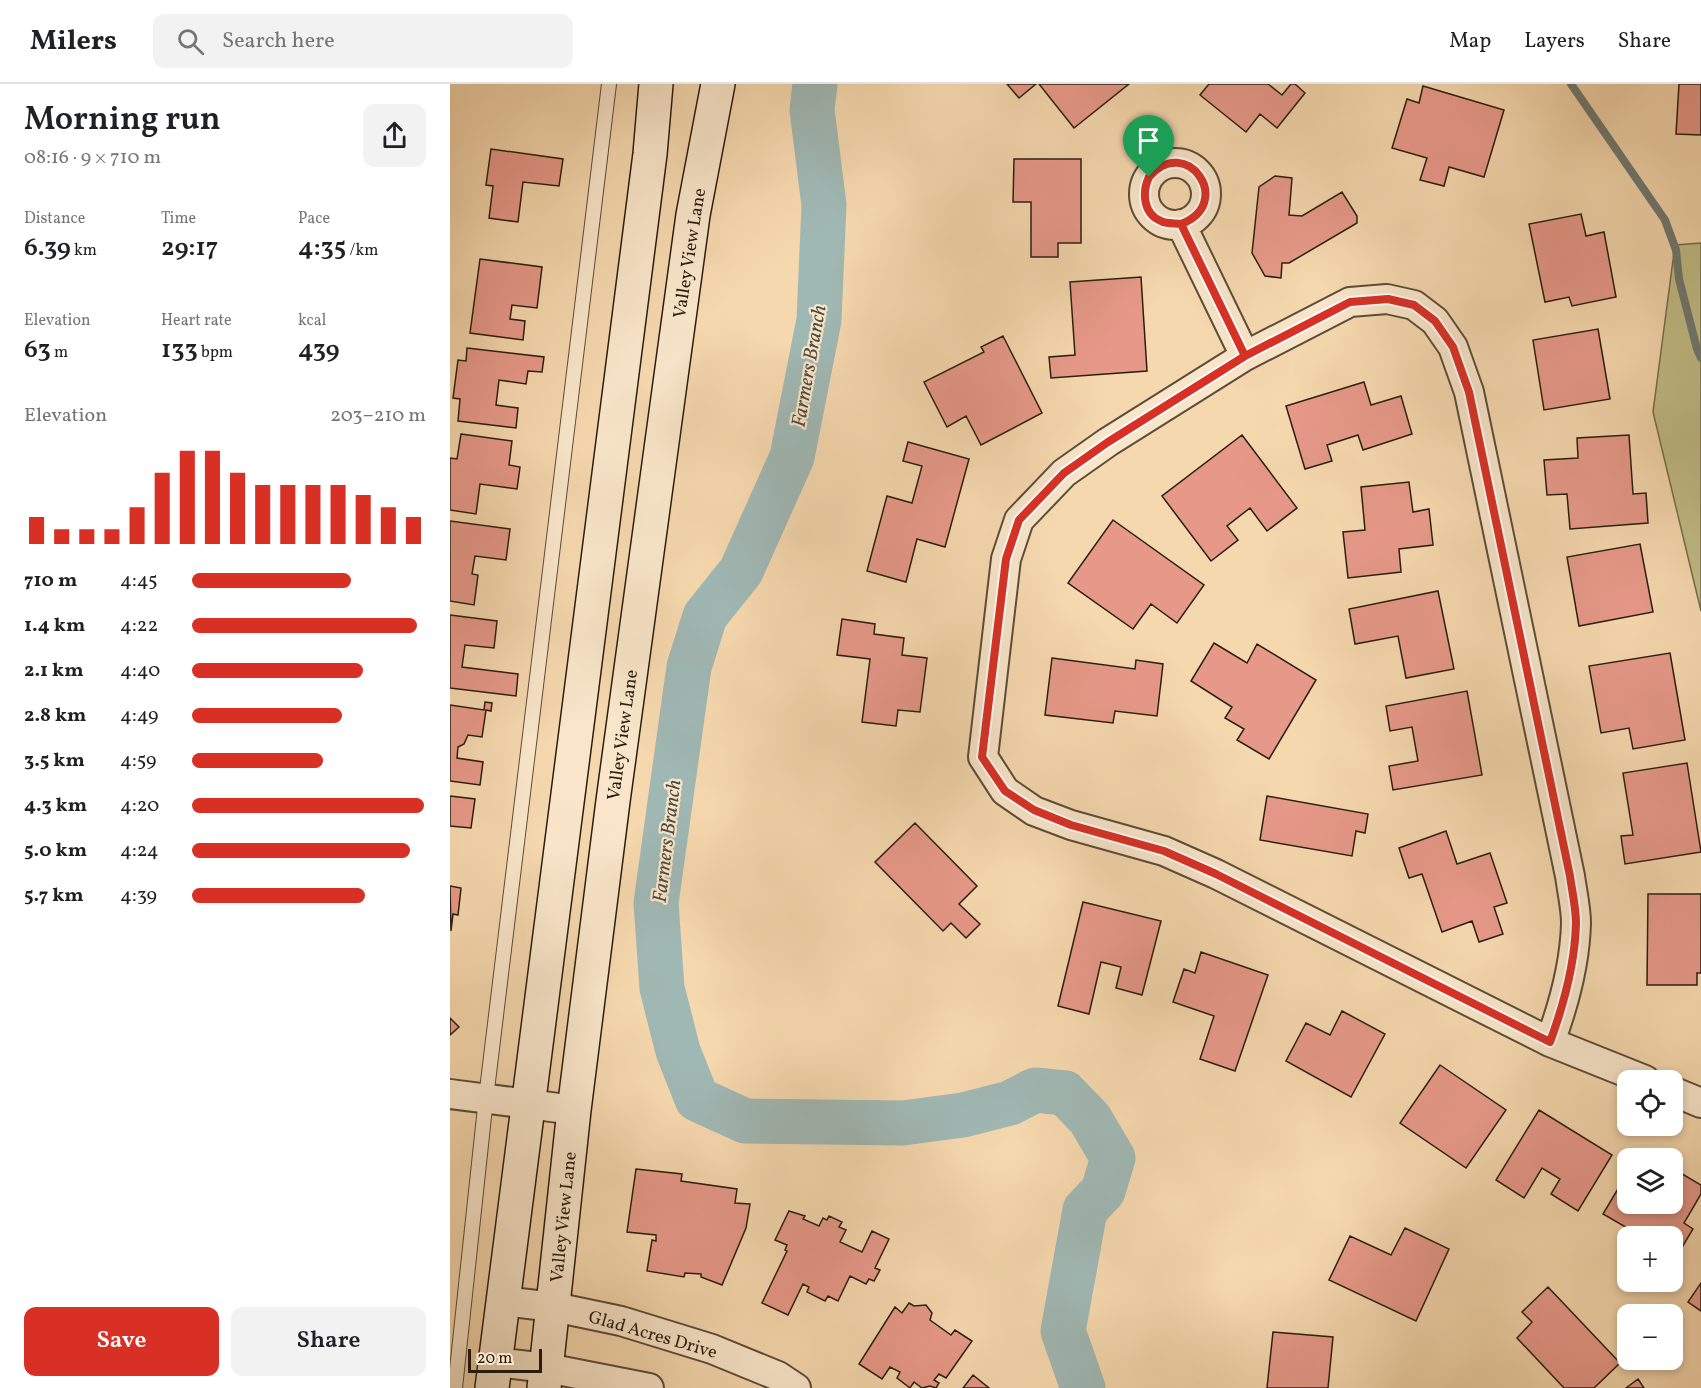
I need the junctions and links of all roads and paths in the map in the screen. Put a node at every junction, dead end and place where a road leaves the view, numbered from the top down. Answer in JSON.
{"nodes":[{"id":1,"x":609,"y":84,"type":"edge"},
{"id":2,"x":656,"y":84,"type":"edge"},
{"id":3,"x":718,"y":84,"type":"edge"},
{"id":4,"x":1181,"y":224,"type":"dead end"},
{"id":5,"x":1245,"y":356,"type":"junction"},
{"id":6,"x":1550,"y":1042,"type":"junction"},
{"id":7,"x":1620,"y":1070,"type":"edge"},
{"id":8,"x":450,"y":1094,"type":"edge"},
{"id":9,"x":1683,"y":1096,"type":"edge"},
{"id":10,"x":486,"y":1098,"type":"junction"},
{"id":11,"x":1701,"y":1103,"type":"edge"},
{"id":12,"x":528,"y":1104,"type":"junction"},
{"id":13,"x":574,"y":1110,"type":"junction"},
{"id":14,"x":503,"y":1301,"type":"junction"},
{"id":15,"x":554,"y":1307,"type":"junction"},
{"id":16,"x":494,"y":1375,"type":"edge"},
{"id":17,"x":545,"y":1378,"type":"edge"},
{"id":18,"x":455,"y":1388,"type":"edge"},
{"id":19,"x":648,"y":1388,"type":"edge"},
{"id":20,"x":796,"y":1388,"type":"edge"}],
"edges":[{"from":1,"to":10,"type":"lane"},
{"from":2,"to":12,"type":"main road"},
{"from":3,"to":13,"type":"main road","name":"Valley View Lane"},
{"from":4,"to":5,"type":"street"},
{"from":5,"to":6,"type":"street"},
{"from":5,"to":6,"type":"street"},
{"from":6,"to":7,"type":"street"},
{"from":8,"to":10,"type":"street"},
{"from":9,"to":11,"type":"street"},
{"from":10,"to":12,"type":"street"},
{"from":10,"to":18,"type":"lane"},
{"from":12,"to":13,"type":"street"},
{"from":12,"to":14,"type":"main road"},
{"from":13,"to":15,"type":"main road","name":"Valley View Lane"},
{"from":14,"to":15,"type":"street","name":"Glad Acres Drive"},
{"from":14,"to":16,"type":"main road"},
{"from":15,"to":17,"type":"main road","name":"Valley View Lane"},
{"from":15,"to":20,"type":"street","name":"Glad Acres Drive"},
{"from":16,"to":17,"type":"street"},
{"from":17,"to":19,"type":"street"}]}
